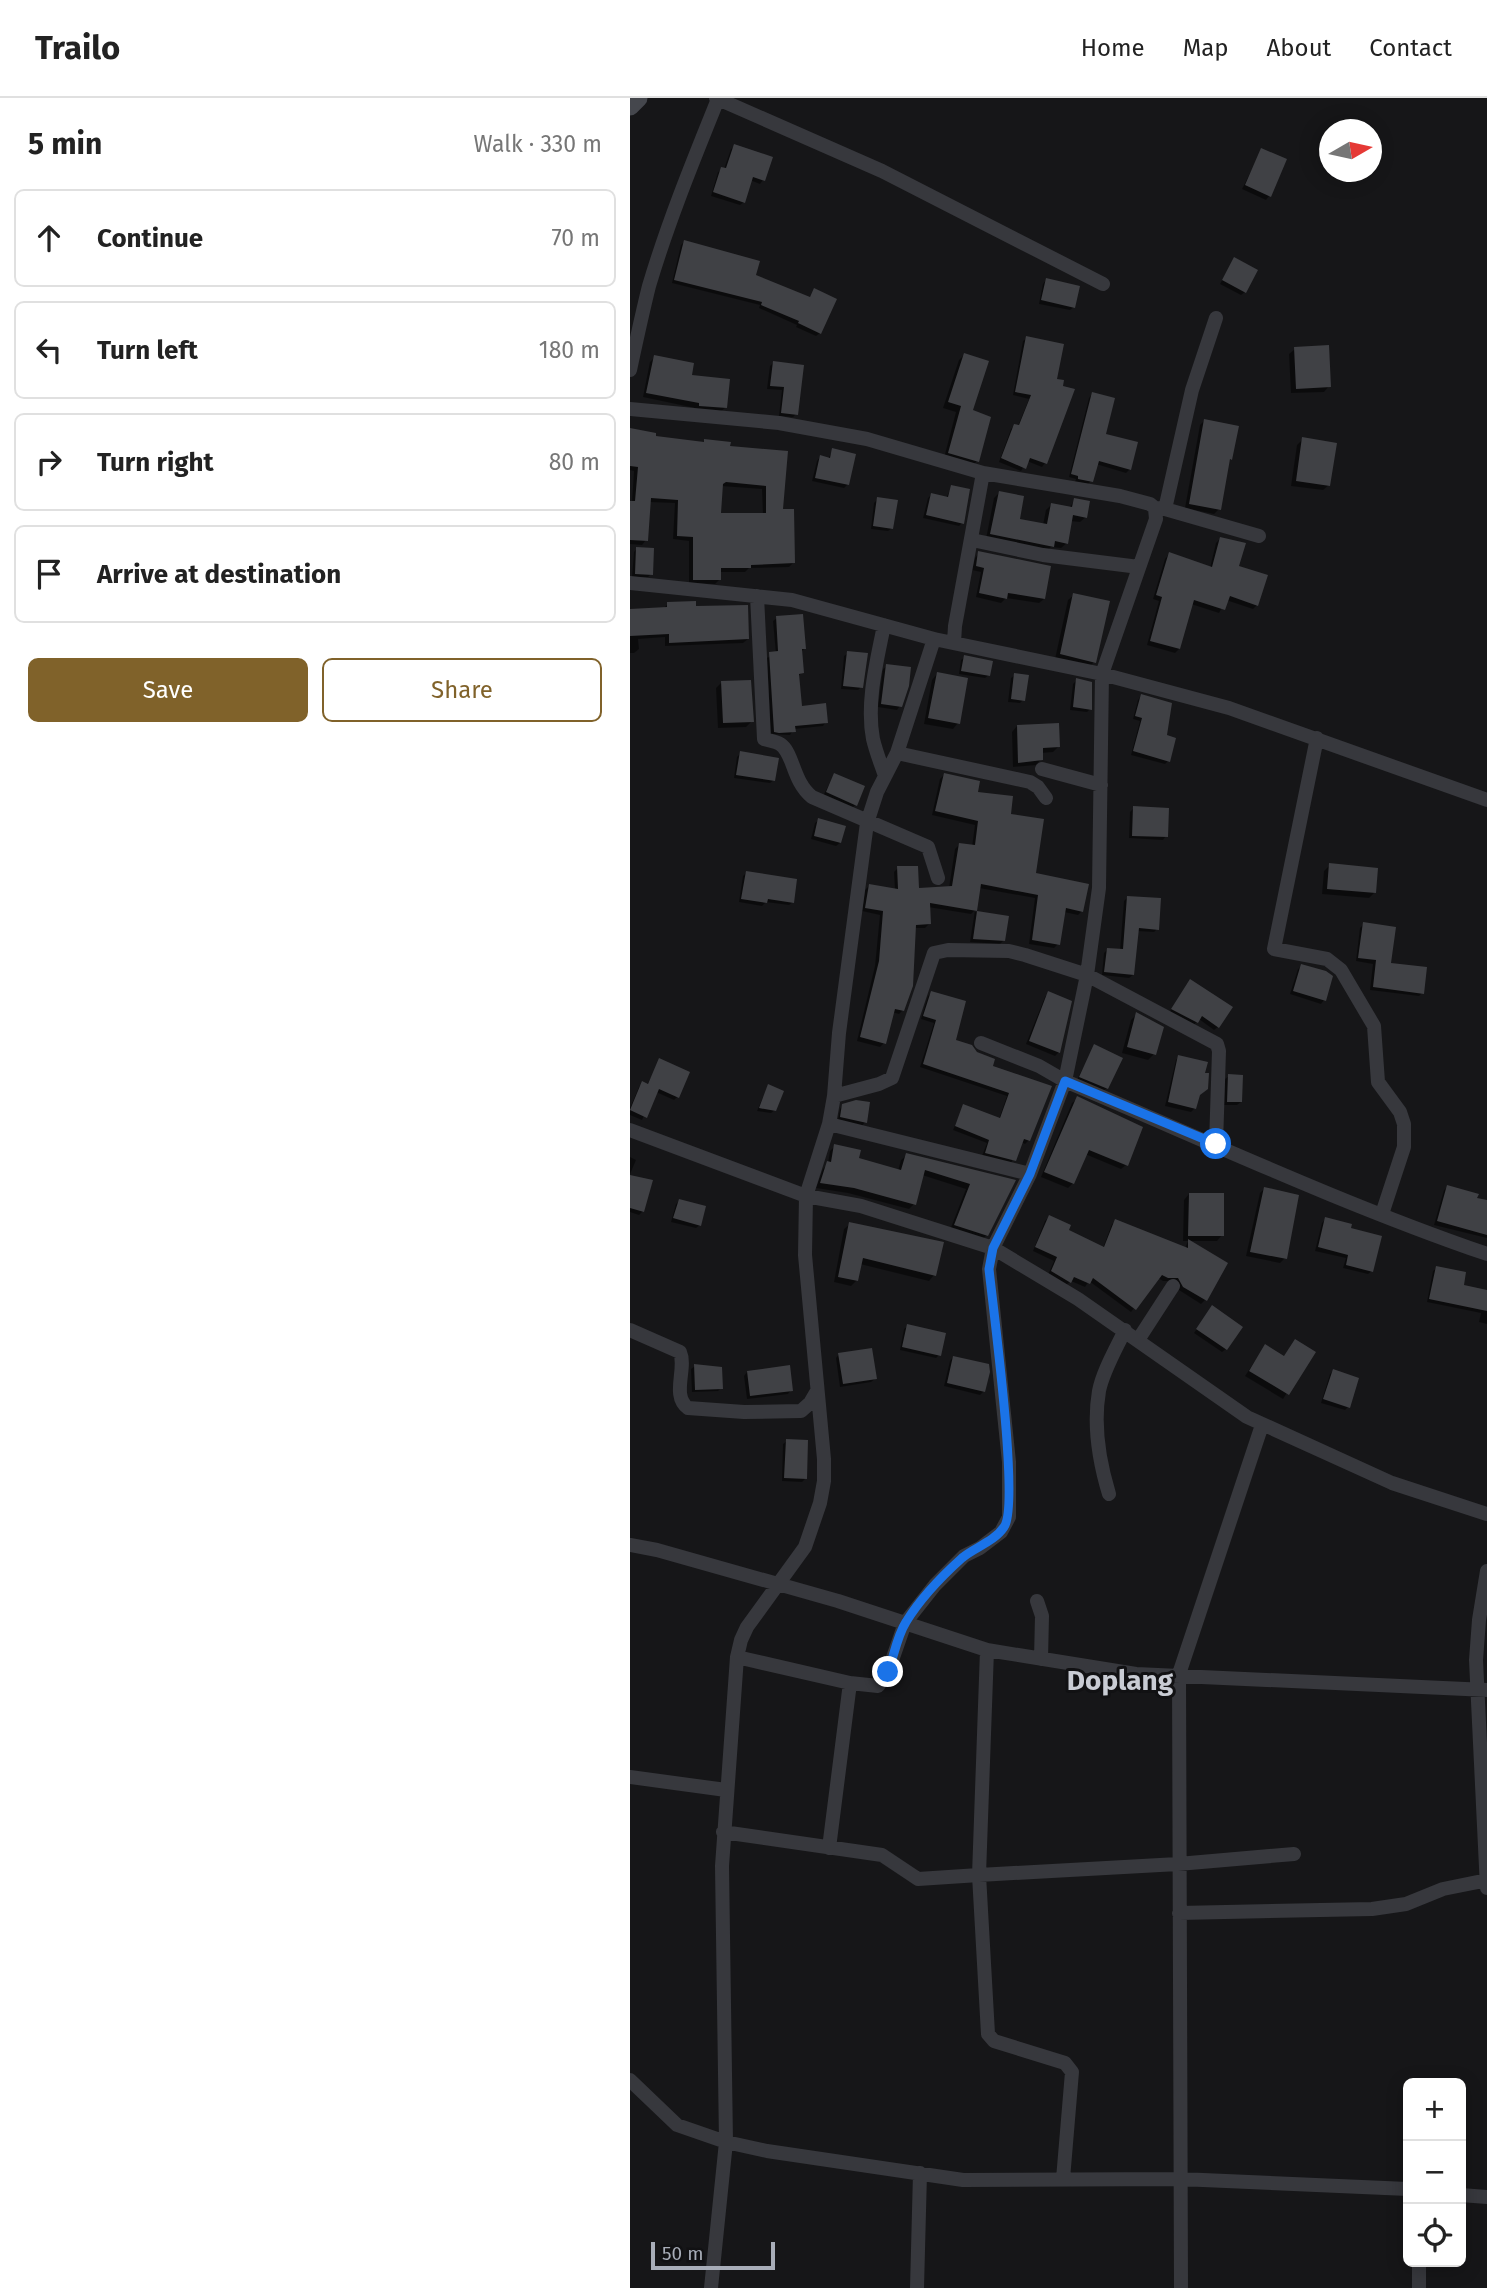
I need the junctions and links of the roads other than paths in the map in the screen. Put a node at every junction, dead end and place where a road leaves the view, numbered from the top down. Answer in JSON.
{"nodes":[{"id":1,"x":638,"y":98,"type":"edge"},
{"id":2,"x":717,"y":99,"type":"edge"},
{"id":3,"x":630,"y":106,"type":"edge"},
{"id":4,"x":1103,"y":284,"type":"dead end"},
{"id":5,"x":1216,"y":318,"type":"dead end"},
{"id":6,"x":630,"y":370,"type":"edge"},
{"id":7,"x":630,"y":409,"type":"edge"},
{"id":8,"x":983,"y":473,"type":"junction"},
{"id":9,"x":1160,"y":509,"type":"junction"},
{"id":10,"x":1259,"y":536,"type":"dead end"},
{"id":11,"x":972,"y":540,"type":"junction"},
{"id":12,"x":1139,"y":567,"type":"junction"},
{"id":13,"x":630,"y":583,"type":"edge"},
{"id":14,"x":757,"y":596,"type":"junction"},
{"id":15,"x":884,"y":625,"type":"junction"},
{"id":16,"x":934,"y":639,"type":"junction"},
{"id":17,"x":954,"y":643,"type":"junction"},
{"id":18,"x":1102,"y":674,"type":"junction"},
{"id":19,"x":1317,"y":738,"type":"junction"},
{"id":20,"x":897,"y":753,"type":"junction"},
{"id":21,"x":885,"y":776,"type":"junction"},
{"id":22,"x":1101,"y":785,"type":"junction"},
{"id":23,"x":1487,"y":800,"type":"edge"},
{"id":24,"x":867,"y":823,"type":"junction"},
{"id":25,"x":938,"y":878,"type":"dead end"},
{"id":26,"x":1087,"y":975,"type":"junction"},
{"id":27,"x":981,"y":1043,"type":"dead end"},
{"id":28,"x":1066,"y":1076,"type":"junction"},
{"id":29,"x":834,"y":1096,"type":"junction"},
{"id":30,"x":829,"y":1124,"type":"junction"},
{"id":31,"x":630,"y":1130,"type":"edge"},
{"id":32,"x":1216,"y":1144,"type":"junction"},
{"id":33,"x":1030,"y":1174,"type":"junction"},
{"id":34,"x":806,"y":1196,"type":"junction"},
{"id":35,"x":1382,"y":1214,"type":"junction"},
{"id":36,"x":993,"y":1248,"type":"junction"},
{"id":37,"x":1487,"y":1254,"type":"edge"},
{"id":38,"x":1173,"y":1286,"type":"dead end"},
{"id":39,"x":630,"y":1330,"type":"edge"},
{"id":40,"x":1125,"y":1330,"type":"junction"},
{"id":41,"x":1138,"y":1340,"type":"junction"},
{"id":42,"x":817,"y":1391,"type":"junction"},
{"id":43,"x":1262,"y":1425,"type":"junction"},
{"id":44,"x":1109,"y":1494,"type":"dead end"},
{"id":45,"x":1487,"y":1514,"type":"edge"},
{"id":46,"x":630,"y":1545,"type":"edge"},
{"id":47,"x":1487,"y":1571,"type":"edge"},
{"id":48,"x":778,"y":1584,"type":"junction"},
{"id":49,"x":1037,"y":1601,"type":"dead end"},
{"id":50,"x":905,"y":1623,"type":"junction"},
{"id":51,"x":987,"y":1650,"type":"junction"},
{"id":52,"x":737,"y":1657,"type":"junction"},
{"id":53,"x":1041,"y":1659,"type":"junction"},
{"id":54,"x":1178,"y":1674,"type":"junction"},
{"id":55,"x":850,"y":1683,"type":"junction"},
{"id":56,"x":1482,"y":1690,"type":"edge"},
{"id":57,"x":630,"y":1777,"type":"edge"},
{"id":58,"x":726,"y":1790,"type":"junction"},
{"id":59,"x":723,"y":1832,"type":"junction"},
{"id":60,"x":829,"y":1848,"type":"junction"},
{"id":61,"x":1294,"y":1854,"type":"dead end"},
{"id":62,"x":1178,"y":1864,"type":"junction"},
{"id":63,"x":979,"y":1875,"type":"junction"},
{"id":64,"x":1487,"y":1882,"type":"edge"},
{"id":65,"x":1179,"y":1913,"type":"junction"},
{"id":66,"x":630,"y":2080,"type":"edge"},
{"id":67,"x":726,"y":2142,"type":"junction"},
{"id":68,"x":920,"y":2173,"type":"junction"},
{"id":69,"x":1063,"y":2179,"type":"junction"},
{"id":70,"x":1180,"y":2179,"type":"junction"},
{"id":71,"x":1403,"y":2189,"type":"edge"},
{"id":72,"x":1466,"y":2195,"type":"edge"},
{"id":73,"x":1487,"y":2197,"type":"edge"},
{"id":74,"x":1419,"y":2267,"type":"edge"},
{"id":75,"x":711,"y":2288,"type":"edge"},
{"id":76,"x":917,"y":2288,"type":"edge"},
{"id":77,"x":1181,"y":2288,"type":"edge"},
{"id":78,"x":1419,"y":2288,"type":"edge"}],
"edges":[{"from":1,"to":3,"type":"street"},
{"from":2,"to":4,"type":"street"},
{"from":2,"to":6,"type":"street"},
{"from":5,"to":9,"type":"street"},
{"from":7,"to":8,"type":"street"},
{"from":8,"to":9,"type":"street"},
{"from":8,"to":11,"type":"street"},
{"from":9,"to":10,"type":"street"},
{"from":9,"to":12,"type":"street"},
{"from":11,"to":12,"type":"street"},
{"from":11,"to":17,"type":"street"},
{"from":12,"to":18,"type":"street"},
{"from":13,"to":14,"type":"street"},
{"from":14,"to":15,"type":"street"},
{"from":14,"to":24,"type":"street"},
{"from":15,"to":16,"type":"street"},
{"from":15,"to":21,"type":"street"},
{"from":16,"to":17,"type":"street"},
{"from":16,"to":20,"type":"street"},
{"from":17,"to":18,"type":"street"},
{"from":18,"to":19,"type":"street"},
{"from":18,"to":22,"type":"street"},
{"from":19,"to":23,"type":"street"},
{"from":19,"to":35,"type":"street"},
{"from":20,"to":21,"type":"street"},
{"from":20,"to":22,"type":"street"},
{"from":21,"to":24,"type":"street"},
{"from":22,"to":26,"type":"street"},
{"from":24,"to":25,"type":"street"},
{"from":24,"to":29,"type":"street"},
{"from":26,"to":28,"type":"street"},
{"from":26,"to":29,"type":"street"},
{"from":26,"to":32,"type":"street"},
{"from":27,"to":28,"type":"street"},
{"from":28,"to":32,"type":"street"},
{"from":28,"to":33,"type":"street"},
{"from":29,"to":30,"type":"street"},
{"from":30,"to":33,"type":"street"},
{"from":30,"to":34,"type":"street"},
{"from":31,"to":34,"type":"street"},
{"from":32,"to":35,"type":"street"},
{"from":33,"to":36,"type":"street"},
{"from":34,"to":36,"type":"street"},
{"from":34,"to":42,"type":"street"},
{"from":35,"to":37,"type":"street"},
{"from":36,"to":40,"type":"street"},
{"from":36,"to":50,"type":"street"},
{"from":38,"to":41,"type":"street"},
{"from":39,"to":42,"type":"street"},
{"from":40,"to":41,"type":"street"},
{"from":40,"to":44,"type":"street"},
{"from":41,"to":43,"type":"street"},
{"from":42,"to":48,"type":"street"},
{"from":43,"to":45,"type":"street"},
{"from":43,"to":54,"type":"street"},
{"from":46,"to":48,"type":"street"},
{"from":47,"to":56,"type":"street"},
{"from":48,"to":50,"type":"street"},
{"from":48,"to":52,"type":"street"},
{"from":49,"to":53,"type":"street"},
{"from":50,"to":51,"type":"street"},
{"from":50,"to":55,"type":"street"},
{"from":51,"to":53,"type":"street"},
{"from":51,"to":63,"type":"street"},
{"from":52,"to":55,"type":"street"},
{"from":52,"to":58,"type":"street"},
{"from":53,"to":54,"type":"street"},
{"from":54,"to":56,"type":"street"},
{"from":54,"to":62,"type":"street"},
{"from":55,"to":60,"type":"street"},
{"from":56,"to":64,"type":"street"},
{"from":57,"to":58,"type":"street"},
{"from":58,"to":59,"type":"street"},
{"from":59,"to":60,"type":"street"},
{"from":59,"to":67,"type":"street"},
{"from":60,"to":63,"type":"street"},
{"from":61,"to":62,"type":"street"},
{"from":62,"to":63,"type":"street"},
{"from":62,"to":65,"type":"street"},
{"from":63,"to":69,"type":"street"},
{"from":64,"to":65,"type":"street"},
{"from":65,"to":70,"type":"street"},
{"from":66,"to":67,"type":"street"},
{"from":67,"to":68,"type":"street"},
{"from":67,"to":75,"type":"street"},
{"from":68,"to":69,"type":"street"},
{"from":68,"to":76,"type":"street"},
{"from":69,"to":70,"type":"street"},
{"from":70,"to":71,"type":"street"},
{"from":70,"to":77,"type":"street"},
{"from":72,"to":73,"type":"street"},
{"from":74,"to":78,"type":"street"}]}
